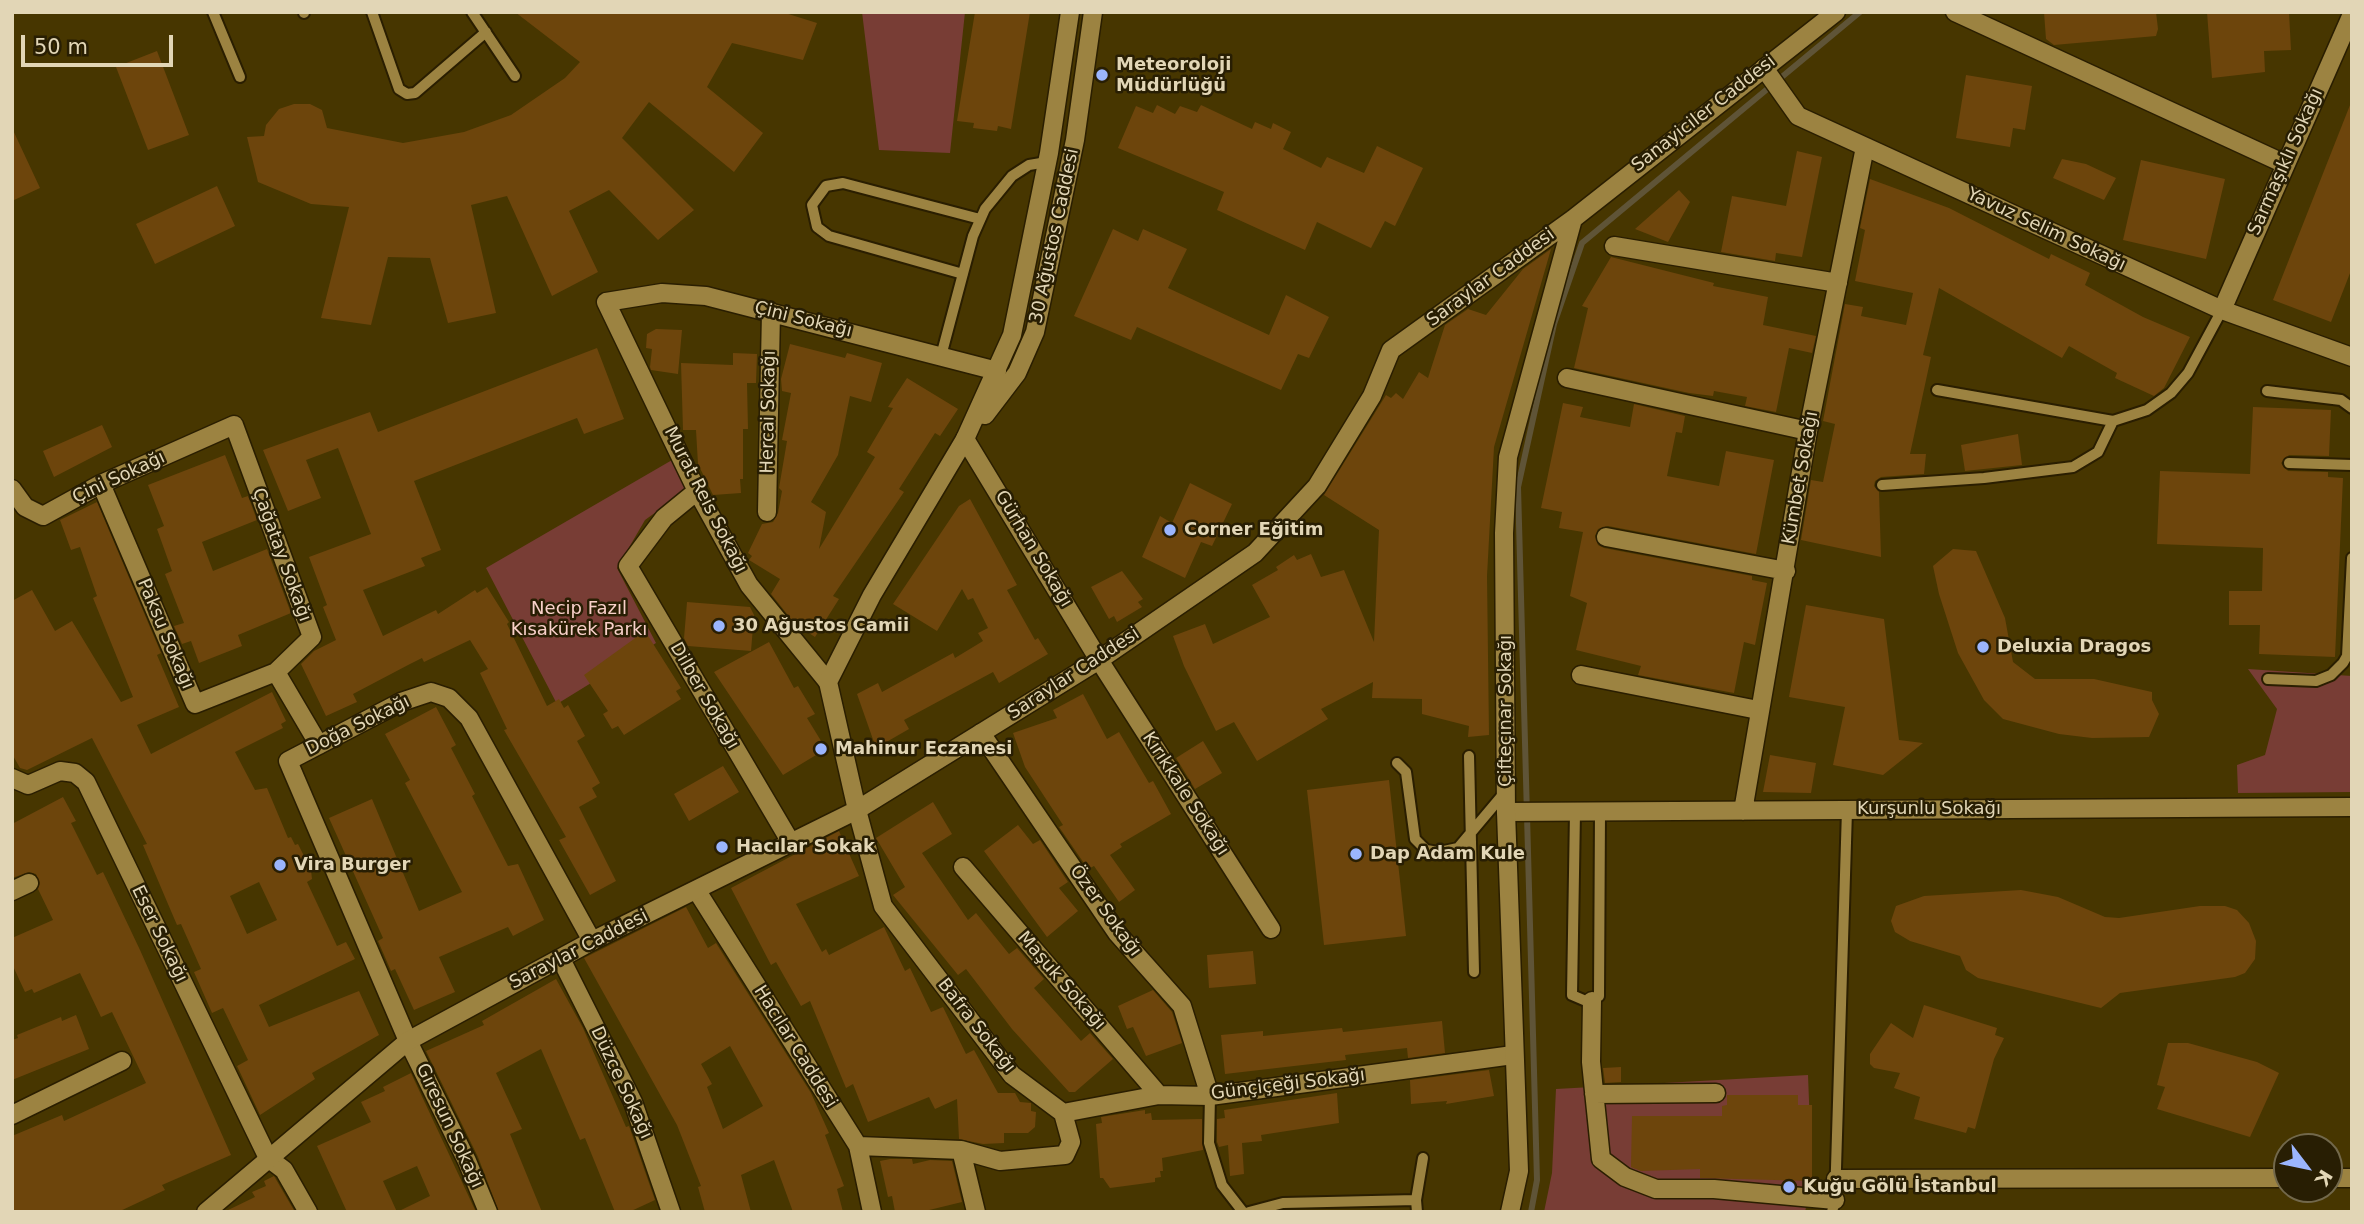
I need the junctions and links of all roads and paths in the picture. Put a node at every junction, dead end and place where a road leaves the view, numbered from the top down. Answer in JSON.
{"nodes":[{"id":1,"x":213,"y":12,"type":"edge"},
{"id":2,"x":372,"y":12,"type":"edge"},
{"id":3,"x":472,"y":12,"type":"edge"},
{"id":4,"x":1070,"y":12,"type":"edge"},
{"id":5,"x":1093,"y":12,"type":"edge"},
{"id":6,"x":1836,"y":12,"type":"edge"},
{"id":7,"x":1955,"y":12,"type":"edge"},
{"id":8,"x":2352,"y":14,"type":"edge"},
{"id":9,"x":486,"y":32,"type":"junction"},
{"id":10,"x":1764,"y":68,"type":"junction"},
{"id":11,"x":515,"y":76,"type":"dead end"},
{"id":12,"x":240,"y":77,"type":"dead end"},
{"id":13,"x":1865,"y":146,"type":"junction"},
{"id":14,"x":1047,"y":162,"type":"junction"},
{"id":15,"x":2285,"y":164,"type":"junction"},
{"id":16,"x":980,"y":219,"type":"junction"},
{"id":17,"x":1573,"y":219,"type":"junction"},
{"id":18,"x":1614,"y":246,"type":"dead end"},
{"id":19,"x":963,"y":274,"type":"junction"},
{"id":20,"x":1838,"y":284,"type":"junction"},
{"id":21,"x":606,"y":302,"type":"joint"},
{"id":22,"x":2222,"y":310,"type":"junction"},
{"id":23,"x":771,"y":312,"type":"junction"},
{"id":24,"x":2351,"y":354,"type":"edge"},
{"id":25,"x":941,"y":356,"type":"junction"},
{"id":26,"x":997,"y":371,"type":"junction"},
{"id":27,"x":1567,"y":378,"type":"dead end"},
{"id":28,"x":1937,"y":390,"type":"dead end"},
{"id":29,"x":2267,"y":391,"type":"dead end"},
{"id":30,"x":2352,"y":408,"type":"edge"},
{"id":31,"x":2113,"y":421,"type":"junction"},
{"id":32,"x":234,"y":425,"type":"joint"},
{"id":33,"x":1808,"y":431,"type":"junction"},
{"id":34,"x":965,"y":439,"type":"junction"},
{"id":35,"x":2289,"y":463,"type":"dead end"},
{"id":36,"x":2352,"y":465,"type":"edge"},
{"id":37,"x":102,"y":484,"type":"junction"},
{"id":38,"x":1882,"y":485,"type":"dead end"},
{"id":39,"x":12,"y":489,"type":"edge"},
{"id":40,"x":698,"y":491,"type":"junction"},
{"id":41,"x":767,"y":512,"type":"dead end"},
{"id":42,"x":1606,"y":537,"type":"dead end"},
{"id":43,"x":2352,"y":558,"type":"edge"},
{"id":44,"x":1786,"y":571,"type":"junction"},
{"id":45,"x":1099,"y":660,"type":"junction"},
{"id":46,"x":276,"y":672,"type":"junction"},
{"id":47,"x":1581,"y":675,"type":"dead end"},
{"id":48,"x":2268,"y":680,"type":"dead end"},
{"id":49,"x":828,"y":682,"type":"junction"},
{"id":50,"x":1758,"y":710,"type":"junction"},
{"id":51,"x":981,"y":733,"type":"junction"},
{"id":52,"x":319,"y":744,"type":"junction"},
{"id":53,"x":1469,"y":756,"type":"dead end"},
{"id":54,"x":1397,"y":763,"type":"dead end"},
{"id":55,"x":12,"y":778,"type":"edge"},
{"id":56,"x":1506,"y":791,"type":"junction"},
{"id":57,"x":2352,"y":807,"type":"edge"},
{"id":58,"x":857,"y":810,"type":"junction"},
{"id":59,"x":1847,"y":810,"type":"junction"},
{"id":60,"x":1743,"y":811,"type":"junction"},
{"id":61,"x":1506,"y":812,"type":"junction"},
{"id":62,"x":1575,"y":812,"type":"junction"},
{"id":63,"x":1601,"y":812,"type":"junction"},
{"id":64,"x":1471,"y":834,"type":"junction"},
{"id":65,"x":790,"y":841,"type":"junction"},
{"id":66,"x":963,"y":867,"type":"dead end"},
{"id":67,"x":697,"y":891,"type":"junction"},
{"id":68,"x":1271,"y":929,"type":"dead end"},
{"id":69,"x":592,"y":941,"type":"junction"},
{"id":70,"x":562,"y":959,"type":"junction"},
{"id":71,"x":1474,"y":972,"type":"dead end"},
{"id":72,"x":1592,"y":1001,"type":"junction"},
{"id":73,"x":408,"y":1041,"type":"junction"},
{"id":74,"x":1513,"y":1055,"type":"junction"},
{"id":75,"x":122,"y":1061,"type":"dead end"},
{"id":76,"x":1716,"y":1093,"type":"dead end"},
{"id":77,"x":1594,"y":1094,"type":"junction"},
{"id":78,"x":1158,"y":1095,"type":"junction"},
{"id":79,"x":1210,"y":1096,"type":"junction"},
{"id":80,"x":1063,"y":1113,"type":"junction"},
{"id":81,"x":12,"y":1115,"type":"edge"},
{"id":82,"x":858,"y":1146,"type":"junction"},
{"id":83,"x":961,"y":1150,"type":"junction"},
{"id":84,"x":1423,"y":1157,"type":"dead end"},
{"id":85,"x":268,"y":1158,"type":"junction"},
{"id":86,"x":2273,"y":1178,"type":"edge"},
{"id":87,"x":1836,"y":1180,"type":"junction"},
{"id":88,"x":1416,"y":1206,"type":"edge"},
{"id":89,"x":1834,"y":1206,"type":"edge"},
{"id":90,"x":206,"y":1212,"type":"edge"},
{"id":91,"x":308,"y":1212,"type":"edge"},
{"id":92,"x":488,"y":1212,"type":"edge"},
{"id":93,"x":671,"y":1212,"type":"edge"},
{"id":94,"x":872,"y":1212,"type":"edge"},
{"id":95,"x":976,"y":1212,"type":"edge"},
{"id":96,"x":1243,"y":1212,"type":"edge"},
{"id":97,"x":1249,"y":1212,"type":"edge"},
{"id":98,"x":1510,"y":1212,"type":"edge"}],
"edges":[{"from":1,"to":12,"type":"lane"},
{"from":2,"to":9,"type":"lane"},
{"from":3,"to":9,"type":"lane"},
{"from":4,"to":14,"type":"street","name":"30 Ağustos Caddesi"},
{"from":5,"to":34,"type":"street","name":"30 Ağustos Caddesi"},
{"from":6,"to":10,"type":"street","name":"Sanayiciler Caddesi"},
{"from":7,"to":15,"type":"street"},
{"from":8,"to":15,"type":"street","name":"Sarmaşıklı Sokağı"},
{"from":9,"to":11,"type":"lane"},
{"from":10,"to":13,"type":"street","name":"Yavuz Selim Sokağı"},
{"from":10,"to":17,"type":"street","name":"Sanayiciler Caddesi"},
{"from":13,"to":20,"type":"street","name":"Kümbet Sokağı"},
{"from":13,"to":22,"type":"street","name":"Yavuz Selim Sokağı"},
{"from":14,"to":16,"type":"lane"},
{"from":14,"to":26,"type":"street","name":"30 Ağustos Caddesi"},
{"from":15,"to":22,"type":"street","name":"Sarmaşıklı Sokağı"},
{"from":16,"to":19,"type":"lane"},
{"from":16,"to":19,"type":"lane"},
{"from":17,"to":45,"type":"street","name":"Saraylar Caddesi"},
{"from":17,"to":56,"type":"street","name":"Çifteçınar Sokağı"},
{"from":18,"to":20,"type":"street"},
{"from":19,"to":25,"type":"lane"},
{"from":20,"to":33,"type":"street","name":"Kümbet Sokağı"},
{"from":21,"to":23,"type":"street","name":"Çini Sokağı"},
{"from":21,"to":40,"type":"street","name":"Murat Reis Sokağı"},
{"from":22,"to":24,"type":"street","name":"Yavuz Selim Sokağı"},
{"from":22,"to":31,"type":"lane"},
{"from":23,"to":25,"type":"street","name":"Çini Sokağı"},
{"from":23,"to":41,"type":"street","name":"Hercai Sokağı"},
{"from":25,"to":26,"type":"street","name":"Çini Sokağı"},
{"from":26,"to":34,"type":"street","name":"30 Ağustos Caddesi"},
{"from":27,"to":33,"type":"street"},
{"from":28,"to":31,"type":"lane"},
{"from":29,"to":30,"type":"lane"},
{"from":31,"to":38,"type":"lane"},
{"from":32,"to":37,"type":"street","name":"Çini Sokağı"},
{"from":32,"to":46,"type":"street","name":"Çağatay Sokağı"},
{"from":33,"to":44,"type":"street","name":"Kümbet Sokağı"},
{"from":34,"to":45,"type":"street","name":"Gürhan Sokağı"},
{"from":34,"to":49,"type":"street","name":"30 Ağustos Caddesi"},
{"from":35,"to":36,"type":"lane"},
{"from":37,"to":39,"type":"street","name":"Çini Sokağı"},
{"from":37,"to":46,"type":"street","name":"Paksu Sokağı"},
{"from":40,"to":49,"type":"street","name":"Murat Reis Sokağı"},
{"from":40,"to":65,"type":"street","name":"Dilber Sokağı"},
{"from":42,"to":44,"type":"street"},
{"from":43,"to":48,"type":"lane"},
{"from":44,"to":50,"type":"street","name":"Kümbet Sokağı"},
{"from":45,"to":51,"type":"street","name":"Saraylar Caddesi"},
{"from":45,"to":68,"type":"street","name":"Kırıkkale Sokağı"},
{"from":46,"to":52,"type":"street"},
{"from":47,"to":50,"type":"street"},
{"from":49,"to":58,"type":"street"},
{"from":50,"to":60,"type":"street","name":"Kümbet Sokağı"},
{"from":51,"to":58,"type":"street","name":"Saraylar Caddesi"},
{"from":51,"to":79,"type":"street","name":"Özer Sokağı"},
{"from":52,"to":69,"type":"street","name":"Doğa Sokağı"},
{"from":52,"to":73,"type":"street","name":"Doğa Sokağı"},
{"from":53,"to":64,"type":"lane"},
{"from":54,"to":64,"type":"lane"},
{"from":55,"to":85,"type":"street","name":"Eser Sokağı"},
{"from":56,"to":61,"type":"street","name":"Çifteçınar Sokağı"},
{"from":56,"to":64,"type":"lane"},
{"from":57,"to":59,"type":"street","name":"Kurşunlu Sokağı"},
{"from":58,"to":65,"type":"street","name":"Saraylar Caddesi"},
{"from":58,"to":80,"type":"street","name":"Bafra Sokağı"},
{"from":59,"to":60,"type":"street","name":"Kurşunlu Sokağı"},
{"from":59,"to":87,"type":"lane"},
{"from":60,"to":63,"type":"street","name":"Kurşunlu Sokağı"},
{"from":61,"to":62,"type":"street","name":"Kurşunlu Sokağı"},
{"from":61,"to":74,"type":"street","name":"Çifteçınar Sokağı"},
{"from":62,"to":63,"type":"street","name":"Kurşunlu Sokağı"},
{"from":62,"to":72,"type":"lane"},
{"from":63,"to":72,"type":"lane"},
{"from":64,"to":71,"type":"lane"},
{"from":65,"to":67,"type":"street","name":"Saraylar Caddesi"},
{"from":66,"to":78,"type":"street","name":"Maşuk Sokağı"},
{"from":67,"to":69,"type":"street","name":"Saraylar Caddesi"},
{"from":67,"to":82,"type":"street","name":"Hacılar Caddesi"},
{"from":69,"to":70,"type":"street","name":"Saraylar Caddesi"},
{"from":70,"to":73,"type":"street","name":"Saraylar Caddesi"},
{"from":70,"to":93,"type":"street","name":"Düzce Sokağı"},
{"from":72,"to":77,"type":"street"},
{"from":73,"to":85,"type":"street","name":"Saraylar Caddesi"},
{"from":73,"to":92,"type":"street","name":"Gıresun Sokağı"},
{"from":74,"to":79,"type":"street","name":"Günçiçeği Sokağı"},
{"from":74,"to":98,"type":"street","name":"Çifteçınar Sokağı"},
{"from":75,"to":81,"type":"street"},
{"from":76,"to":77,"type":"street"},
{"from":77,"to":89,"type":"street"},
{"from":78,"to":79,"type":"street","name":"Günçiçeği Sokağı"},
{"from":78,"to":80,"type":"street","name":"Günçiçeği Sokağı"},
{"from":79,"to":96,"type":"lane"},
{"from":80,"to":83,"type":"street"},
{"from":82,"to":83,"type":"street"},
{"from":82,"to":94,"type":"street","name":"Hacılar Caddesi"},
{"from":83,"to":95,"type":"street"},
{"from":84,"to":88,"type":"lane"},
{"from":85,"to":90,"type":"street","name":"Saraylar Caddesi"},
{"from":85,"to":91,"type":"street","name":"Eser Sokağı"},
{"from":86,"to":87,"type":"street"},
{"from":87,"to":89,"type":"lane"},
{"from":88,"to":97,"type":"lane"}]}
